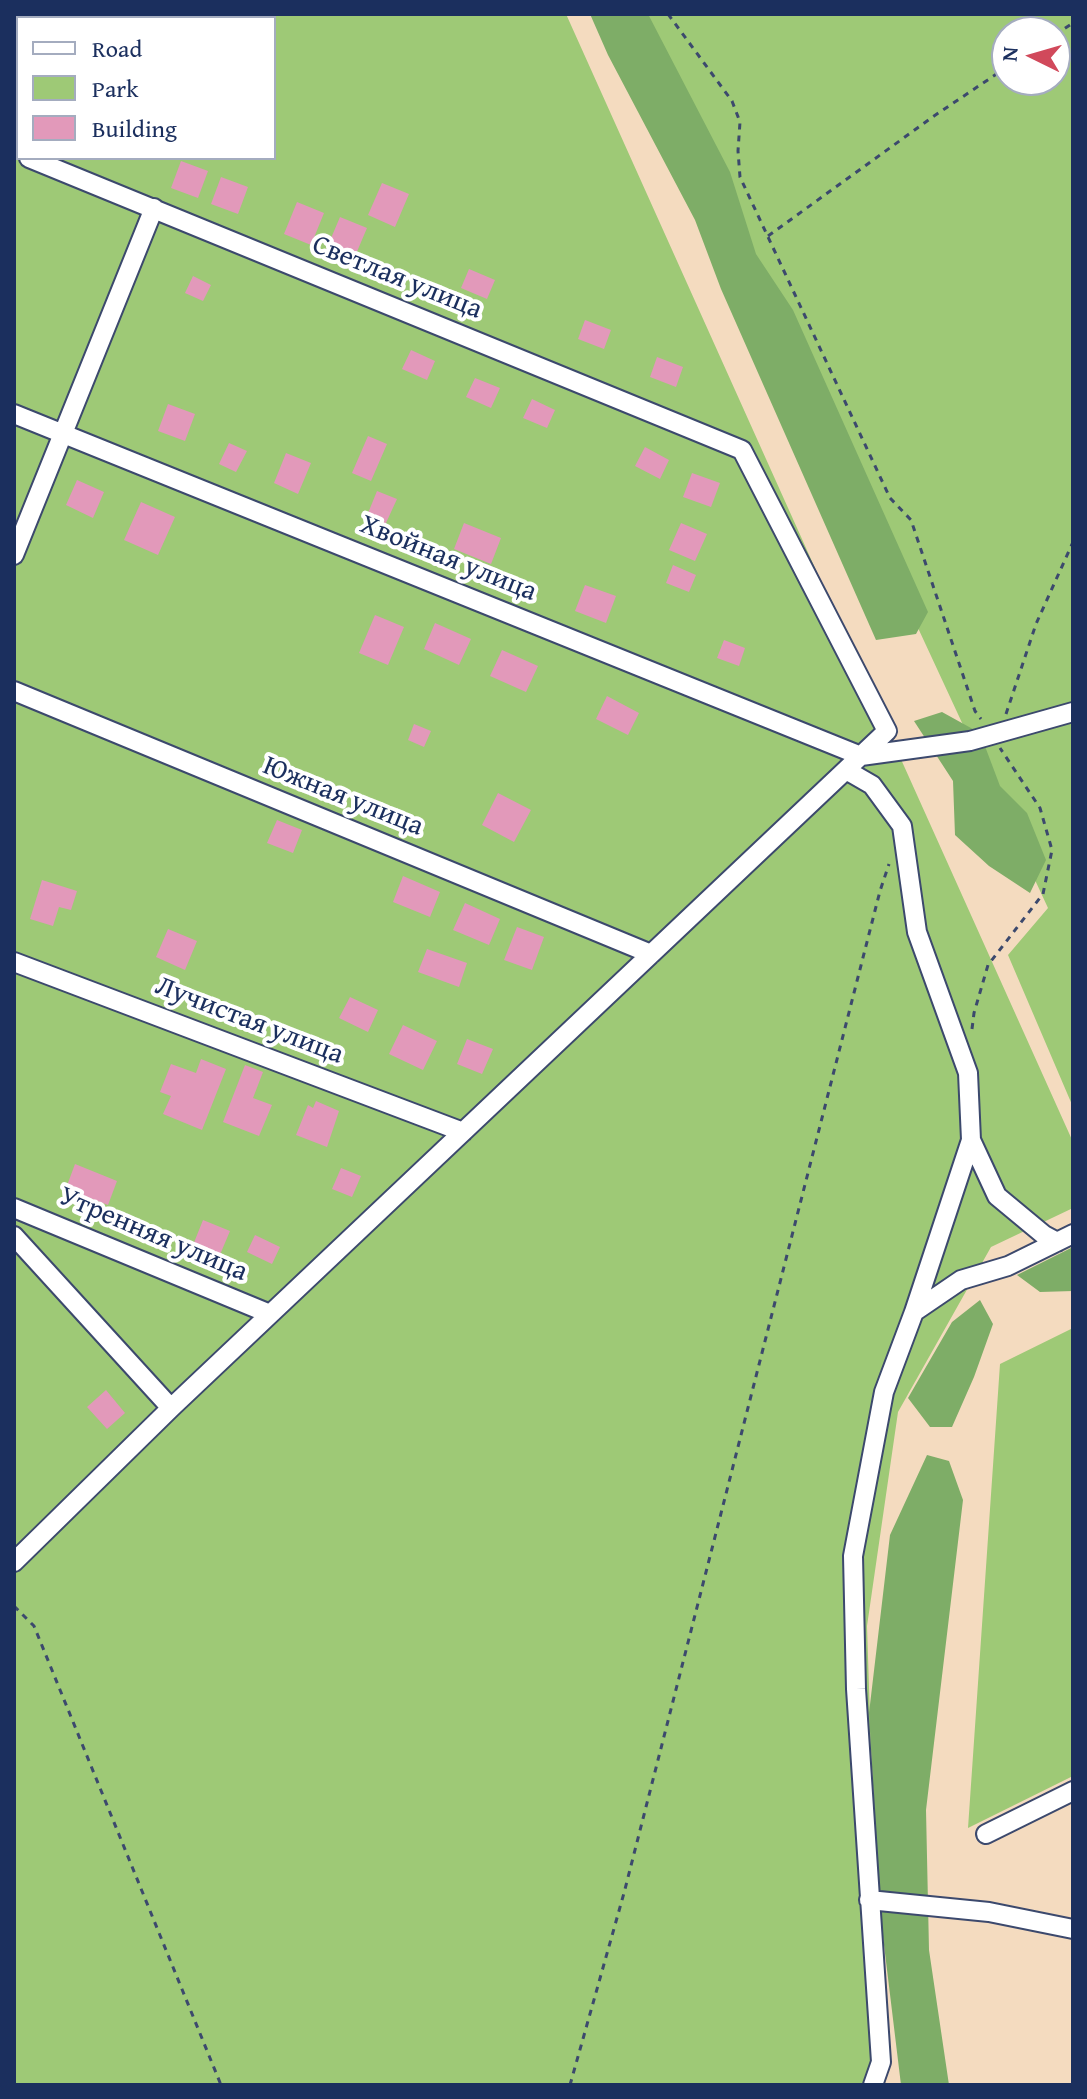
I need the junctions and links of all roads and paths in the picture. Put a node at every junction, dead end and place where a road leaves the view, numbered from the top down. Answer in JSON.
{"nodes":[{"id":1,"x":668,"y":14,"type":"edge"},
{"id":2,"x":991,"y":78,"type":"edge"},
{"id":3,"x":34,"y":160,"type":"edge"},
{"id":4,"x":154,"y":208,"type":"junction"},
{"id":5,"x":768,"y":236,"type":"junction"},
{"id":6,"x":14,"y":414,"type":"edge"},
{"id":7,"x":63,"y":434,"type":"junction"},
{"id":8,"x":1073,"y":542,"type":"edge"},
{"id":9,"x":14,"y":555,"type":"edge"},
{"id":10,"x":14,"y":691,"type":"edge"},
{"id":11,"x":1073,"y":712,"type":"edge"},
{"id":12,"x":996,"y":734,"type":"junction"},
{"id":13,"x":861,"y":756,"type":"junction"},
{"id":14,"x":846,"y":770,"type":"junction"},
{"id":15,"x":902,"y":826,"type":"junction"},
{"id":16,"x":651,"y":954,"type":"junction"},
{"id":17,"x":14,"y":962,"type":"edge"},
{"id":18,"x":972,"y":1028,"type":"dead end"},
{"id":19,"x":463,"y":1132,"type":"junction"},
{"id":20,"x":971,"y":1140,"type":"junction"},
{"id":21,"x":14,"y":1208,"type":"edge"},
{"id":22,"x":14,"y":1236,"type":"edge"},
{"id":23,"x":1065,"y":1238,"type":"edge"},
{"id":24,"x":914,"y":1312,"type":"junction"},
{"id":25,"x":270,"y":1314,"type":"junction"},
{"id":26,"x":171,"y":1408,"type":"junction"},
{"id":27,"x":14,"y":1562,"type":"edge"},
{"id":28,"x":14,"y":1606,"type":"edge"},
{"id":29,"x":1073,"y":1791,"type":"edge"},
{"id":30,"x":986,"y":1834,"type":"dead end"},
{"id":31,"x":869,"y":1900,"type":"junction"},
{"id":32,"x":1073,"y":1929,"type":"edge"},
{"id":33,"x":221,"y":2085,"type":"edge"},
{"id":34,"x":570,"y":2085,"type":"edge"},
{"id":35,"x":873,"y":2085,"type":"edge"}],
"edges":[{"from":1,"to":5,"type":"path"},
{"from":2,"to":5,"type":"path"},
{"from":3,"to":4,"type":"street","name":"Светлая улица"},
{"from":4,"to":7,"type":"street"},
{"from":4,"to":13,"type":"street","name":"Светлая улица"},
{"from":5,"to":12,"type":"path"},
{"from":6,"to":7,"type":"street","name":"Хвойная улица"},
{"from":7,"to":9,"type":"street"},
{"from":7,"to":13,"type":"street","name":"Хвойная улица"},
{"from":8,"to":12,"type":"path"},
{"from":10,"to":16,"type":"street","name":"Южная улица"},
{"from":11,"to":12,"type":"street"},
{"from":12,"to":13,"type":"street"},
{"from":12,"to":18,"type":"path"},
{"from":13,"to":14,"type":"street"},
{"from":14,"to":15,"type":"street"},
{"from":14,"to":16,"type":"street"},
{"from":15,"to":20,"type":"street"},
{"from":15,"to":34,"type":"path"},
{"from":16,"to":19,"type":"street"},
{"from":17,"to":19,"type":"street","name":"Лучистая улица"},
{"from":19,"to":25,"type":"street"},
{"from":20,"to":23,"type":"street"},
{"from":20,"to":24,"type":"street"},
{"from":21,"to":25,"type":"street","name":"Утренняя улица"},
{"from":22,"to":26,"type":"street"},
{"from":23,"to":24,"type":"street"},
{"from":24,"to":31,"type":"street"},
{"from":25,"to":26,"type":"street"},
{"from":26,"to":27,"type":"street"},
{"from":28,"to":33,"type":"path"},
{"from":29,"to":30,"type":"street"},
{"from":31,"to":32,"type":"street"},
{"from":31,"to":35,"type":"street"}]}
